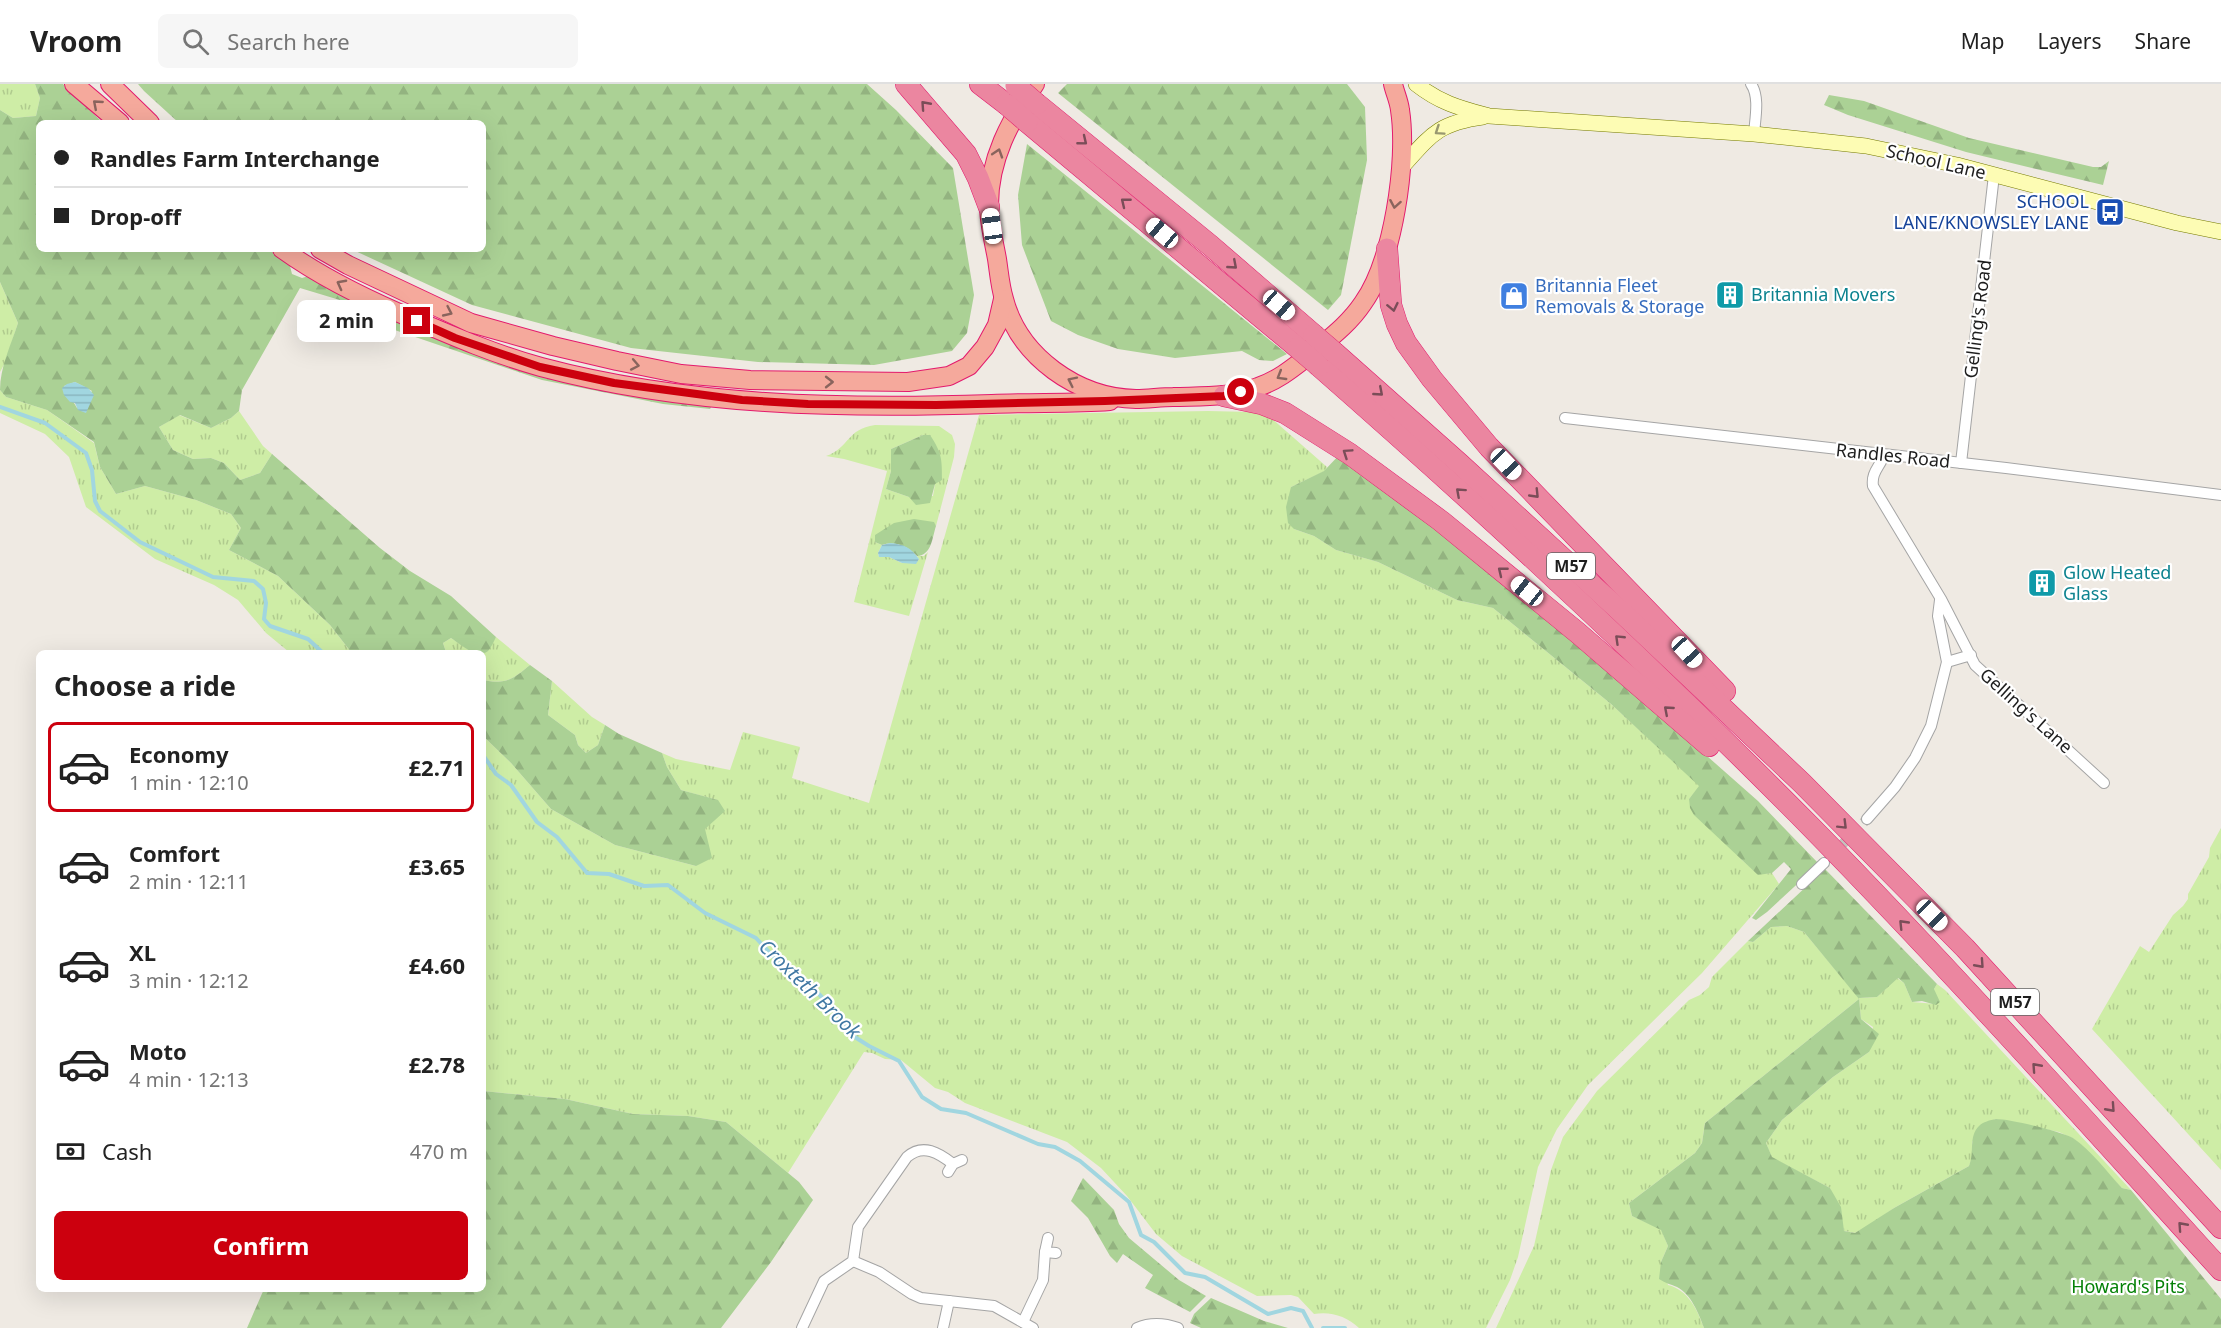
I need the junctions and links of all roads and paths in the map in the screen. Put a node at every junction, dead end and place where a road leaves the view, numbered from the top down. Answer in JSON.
{"nodes":[{"id":1,"x":74,"y":84,"type":"edge"},
{"id":2,"x":110,"y":84,"type":"edge"},
{"id":3,"x":906,"y":84,"type":"edge"},
{"id":4,"x":980,"y":84,"type":"edge"},
{"id":5,"x":1393,"y":84,"type":"edge"},
{"id":6,"x":1416,"y":84,"type":"edge"},
{"id":7,"x":1751,"y":84,"type":"edge"},
{"id":8,"x":1022,"y":97,"type":"edge"},
{"id":9,"x":1489,"y":116,"type":"junction"},
{"id":10,"x":116,"y":120,"type":"edge"},
{"id":11,"x":147,"y":120,"type":"edge"},
{"id":12,"x":1754,"y":134,"type":"junction"},
{"id":13,"x":1402,"y":167,"type":"junction"},
{"id":14,"x":1994,"y":175,"type":"junction"},
{"id":15,"x":989,"y":207,"type":"junction"},
{"id":16,"x":2221,"y":232,"type":"edge"},
{"id":17,"x":1387,"y":249,"type":"junction"},
{"id":18,"x":286,"y":252,"type":"edge"},
{"id":19,"x":325,"y":252,"type":"edge"},
{"id":20,"x":1003,"y":299,"type":"junction"},
{"id":21,"x":1327,"y":360,"type":"junction"},
{"id":22,"x":1224,"y":396,"type":"junction"},
{"id":23,"x":1135,"y":399,"type":"junction"},
{"id":24,"x":1565,"y":418,"type":"dead end"},
{"id":25,"x":1884,"y":455,"type":"junction"},
{"id":26,"x":1961,"y":463,"type":"junction"},
{"id":27,"x":2221,"y":495,"type":"edge"},
{"id":28,"x":1941,"y":599,"type":"junction"},
{"id":29,"x":1971,"y":655,"type":"junction"},
{"id":30,"x":1947,"y":662,"type":"junction"},
{"id":31,"x":1802,"y":783,"type":"junction"},
{"id":32,"x":2104,"y":783,"type":"dead end"},
{"id":33,"x":1867,"y":819,"type":"tunnel mouth"},
{"id":34,"x":1810,"y":827,"type":"junction"},
{"id":35,"x":1824,"y":863,"type":"tunnel mouth"},
{"id":36,"x":1802,"y":884,"type":"dead end"},
{"id":37,"x":954,"y":1165,"type":"dead end"},
{"id":38,"x":2221,"y":1228,"type":"edge"},
{"id":39,"x":1048,"y":1238,"type":"dead end"},
{"id":40,"x":853,"y":1261,"type":"junction"},
{"id":41,"x":2221,"y":1270,"type":"edge"},
{"id":42,"x":949,"y":1301,"type":"junction"},
{"id":43,"x":1023,"y":1322,"type":"junction"},
{"id":44,"x":802,"y":1328,"type":"edge"},
{"id":45,"x":943,"y":1328,"type":"edge"},
{"id":46,"x":1033,"y":1328,"type":"edge"},
{"id":47,"x":1137,"y":1328,"type":"edge"},
{"id":48,"x":1178,"y":1328,"type":"edge"}],
"edges":[{"from":10,"to":1,"type":"highway","one_way":true},
{"from":2,"to":11,"type":"highway"},
{"from":15,"to":3,"type":"highway","one_way":true},
{"from":4,"to":8,"type":"highway","number":"M57"},
{"from":5,"to":13,"type":"highway"},
{"from":6,"to":9,"type":"main road","name":"School Lane"},
{"from":7,"to":12,"type":"street"},
{"from":15,"to":8,"type":"highway","one_way":true},
{"from":8,"to":21,"type":"highway","number":"M57","bridge":true},
{"from":9,"to":12,"type":"main road","name":"School Lane"},
{"from":9,"to":13,"type":"main road","name":"School Lane","one_way":true},
{"from":12,"to":14,"type":"main road","name":"School Lane"},
{"from":13,"to":17,"type":"highway","one_way":true},
{"from":14,"to":16,"type":"main road","name":"School Lane"},
{"from":14,"to":26,"type":"street","name":"Gelling's Road"},
{"from":15,"to":20,"type":"highway"},
{"from":17,"to":22,"type":"highway","one_way":true},
{"from":17,"to":31,"type":"highway","one_way":true},
{"from":23,"to":18,"type":"highway","one_way":true},
{"from":19,"to":20,"type":"highway","one_way":true},
{"from":23,"to":20,"type":"highway","one_way":true},
{"from":21,"to":31,"type":"highway","number":"M57","one_way":true},
{"from":34,"to":21,"type":"highway","number":"M57","one_way":true},
{"from":22,"to":23,"type":"highway"},
{"from":34,"to":22,"type":"highway","one_way":true},
{"from":24,"to":25,"type":"street","name":"Randles Road"},
{"from":25,"to":26,"type":"street","name":"Randles Road"},
{"from":25,"to":28,"type":"street","name":"Gelling's Lane"},
{"from":26,"to":27,"type":"street","name":"Randles Road"},
{"from":28,"to":29,"type":"street","name":"Gelling's Lane"},
{"from":28,"to":30,"type":"street"},
{"from":29,"to":30,"type":"street"},
{"from":29,"to":32,"type":"street","name":"Gelling's Lane"},
{"from":30,"to":33,"type":"street"},
{"from":31,"to":38,"type":"highway","number":"M57","one_way":true},
{"from":41,"to":34,"type":"highway","number":"M57","one_way":true},
{"from":35,"to":36,"type":"street"},
{"from":37,"to":40,"type":"street"},
{"from":39,"to":43,"type":"street"},
{"from":40,"to":42,"type":"street"},
{"from":40,"to":44,"type":"street"},
{"from":42,"to":43,"type":"street"},
{"from":42,"to":45,"type":"street"},
{"from":43,"to":46,"type":"street"},
{"from":47,"to":48,"type":"street"}]}
